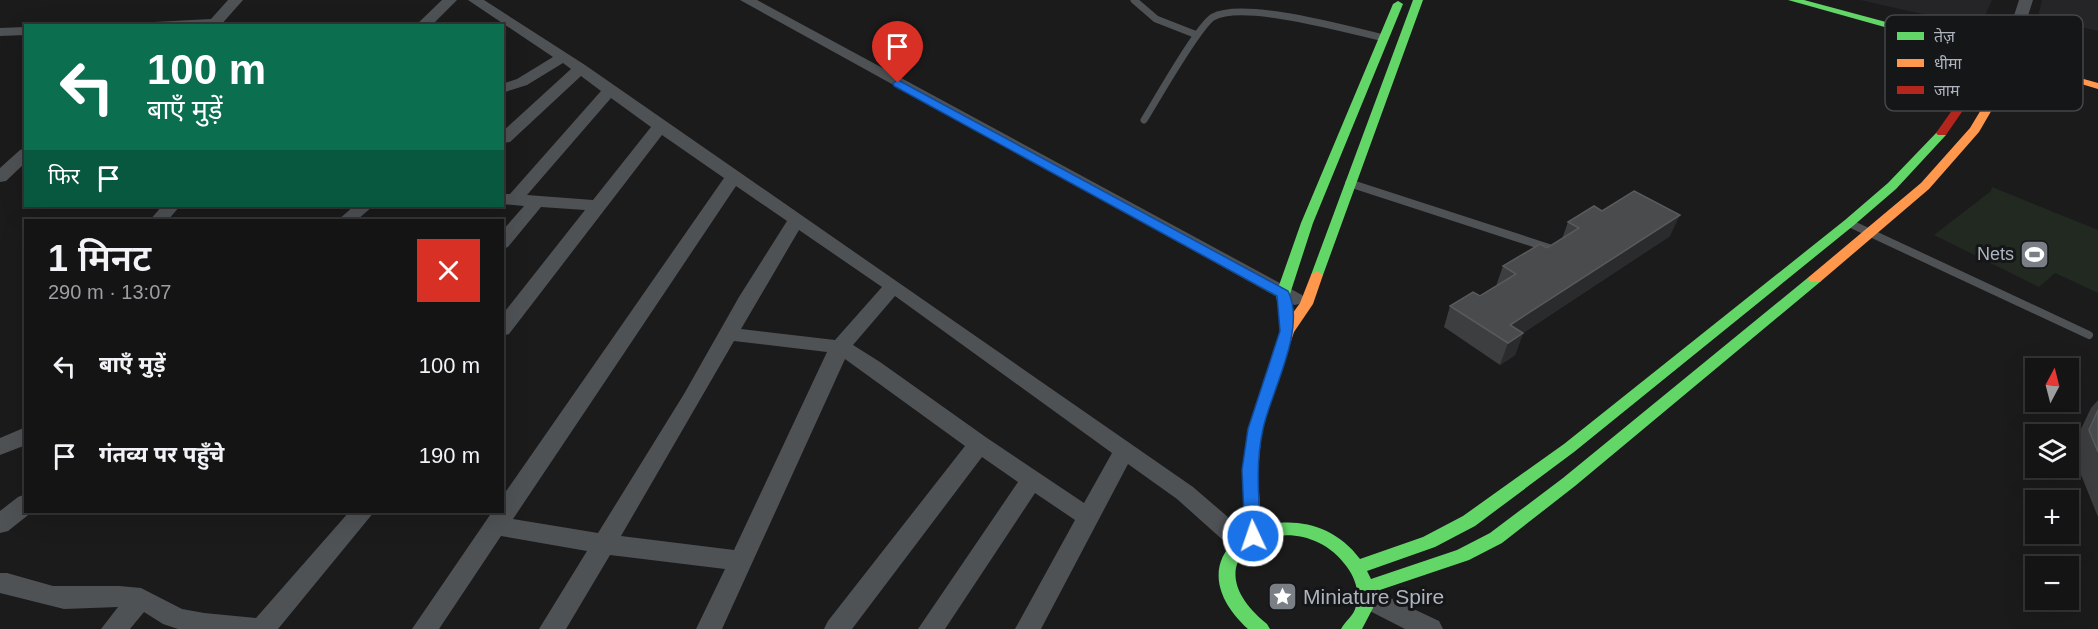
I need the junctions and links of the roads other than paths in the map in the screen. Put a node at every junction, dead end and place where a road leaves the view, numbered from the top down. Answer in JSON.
{"nodes":[{"id":1,"x":236,"y":0,"type":"edge"},
{"id":2,"x":450,"y":0,"type":"edge"},
{"id":3,"x":475,"y":0,"type":"edge"},
{"id":4,"x":747,"y":0,"type":"edge"},
{"id":5,"x":1134,"y":0,"type":"edge"},
{"id":6,"x":1399,"y":0,"type":"edge"},
{"id":7,"x":1418,"y":0,"type":"edge"},
{"id":8,"x":1793,"y":0,"type":"edge"},
{"id":9,"x":1817,"y":0,"type":"edge"},
{"id":10,"x":2026,"y":0,"type":"edge"},
{"id":11,"x":2020,"y":15,"type":"edge"},
{"id":12,"x":1885,"y":17,"type":"edge"},
{"id":13,"x":213,"y":24,"type":"edge"},
{"id":14,"x":424,"y":24,"type":"edge"},
{"id":15,"x":1885,"y":25,"type":"edge"},
{"id":16,"x":24,"y":31,"type":"edge"},
{"id":17,"x":0,"y":32,"type":"edge"},
{"id":18,"x":1197,"y":35,"type":"junction"},
{"id":19,"x":1384,"y":38,"type":"junction"},
{"id":20,"x":563,"y":57,"type":"junction"},
{"id":21,"x":580,"y":68,"type":"junction"},
{"id":22,"x":2083,"y":73,"type":"edge"},
{"id":23,"x":2098,"y":76,"type":"edge"},
{"id":24,"x":2083,"y":81,"type":"edge"},
{"id":25,"x":2098,"y":86,"type":"edge"},
{"id":26,"x":504,"y":88,"type":"edge"},
{"id":27,"x":611,"y":89,"type":"junction"},
{"id":28,"x":1954,"y":111,"type":"edge"},
{"id":29,"x":1987,"y":111,"type":"edge"},
{"id":30,"x":1144,"y":120,"type":"dead end"},
{"id":31,"x":660,"y":126,"type":"junction"},
{"id":32,"x":504,"y":139,"type":"dead end"},
{"id":33,"x":24,"y":155,"type":"edge"},
{"id":34,"x":734,"y":176,"type":"junction"},
{"id":35,"x":0,"y":177,"type":"edge"},
{"id":36,"x":1349,"y":183,"type":"junction"},
{"id":37,"x":508,"y":199,"type":"edge"},
{"id":38,"x":537,"y":202,"type":"junction"},
{"id":39,"x":598,"y":206,"type":"junction"},
{"id":40,"x":170,"y":207,"type":"edge"},
{"id":41,"x":363,"y":207,"type":"edge"},
{"id":42,"x":160,"y":219,"type":"edge"},
{"id":43,"x":348,"y":219,"type":"edge"},
{"id":44,"x":796,"y":221,"type":"junction"},
{"id":45,"x":1849,"y":223,"type":"junction"},
{"id":46,"x":1870,"y":233,"type":"junction"},
{"id":47,"x":504,"y":241,"type":"edge"},
{"id":48,"x":1550,"y":248,"type":"edge"},
{"id":49,"x":893,"y":286,"type":"junction"},
{"id":50,"x":1283,"y":294,"type":"junction"},
{"id":51,"x":1306,"y":304,"type":"junction"},
{"id":52,"x":504,"y":326,"type":"edge"},
{"id":53,"x":1287,"y":331,"type":"junction"},
{"id":54,"x":728,"y":334,"type":"junction"},
{"id":55,"x":2089,"y":335,"type":"dead end"},
{"id":56,"x":840,"y":347,"type":"junction"},
{"id":57,"x":24,"y":436,"type":"edge"},
{"id":58,"x":979,"y":444,"type":"junction"},
{"id":59,"x":0,"y":447,"type":"edge"},
{"id":60,"x":1124,"y":451,"type":"junction"},
{"id":61,"x":1031,"y":481,"type":"junction"},
{"id":62,"x":24,"y":505,"type":"edge"},
{"id":63,"x":361,"y":513,"type":"edge"},
{"id":64,"x":1088,"y":518,"type":"junction"},
{"id":65,"x":0,"y":524,"type":"edge"},
{"id":66,"x":496,"y":526,"type":"junction"},
{"id":67,"x":1248,"y":539,"type":"junction"},
{"id":68,"x":603,"y":544,"type":"junction"},
{"id":69,"x":738,"y":561,"type":"junction"},
{"id":70,"x":1359,"y":567,"type":"junction"},
{"id":71,"x":0,"y":583,"type":"edge"},
{"id":72,"x":1366,"y":593,"type":"junction"},
{"id":73,"x":141,"y":599,"type":"junction"},
{"id":74,"x":1233,"y":601,"type":"junction"},
{"id":75,"x":1228,"y":620,"type":"dead end"},
{"id":76,"x":1355,"y":628,"type":"edge"},
{"id":77,"x":114,"y":629,"type":"edge"},
{"id":78,"x":260,"y":629,"type":"edge"},
{"id":79,"x":425,"y":629,"type":"edge"},
{"id":80,"x":552,"y":629,"type":"edge"},
{"id":81,"x":708,"y":629,"type":"edge"},
{"id":82,"x":837,"y":629,"type":"edge"},
{"id":83,"x":932,"y":629,"type":"edge"},
{"id":84,"x":1028,"y":629,"type":"edge"},
{"id":85,"x":1261,"y":629,"type":"edge"},
{"id":86,"x":1430,"y":629,"type":"edge"}],
"edges":[{"from":1,"to":13,"type":"street"},
{"from":2,"to":14,"type":"street"},
{"from":3,"to":20,"type":"street"},
{"from":4,"to":50,"type":"street"},
{"from":5,"to":18,"type":"lane"},
{"from":6,"to":19,"type":"street"},
{"from":7,"to":36,"type":"street"},
{"from":8,"to":15,"type":"street"},
{"from":9,"to":12,"type":"street"},
{"from":10,"to":11,"type":"street"},
{"from":16,"to":17,"type":"street"},
{"from":18,"to":19,"type":"lane"},
{"from":18,"to":30,"type":"lane"},
{"from":19,"to":50,"type":"street"},
{"from":20,"to":21,"type":"street"},
{"from":20,"to":26,"type":"street"},
{"from":21,"to":27,"type":"street"},
{"from":21,"to":32,"type":"street"},
{"from":22,"to":23,"type":"street"},
{"from":24,"to":25,"type":"street"},
{"from":27,"to":31,"type":"street"},
{"from":27,"to":37,"type":"street"},
{"from":28,"to":45,"type":"street"},
{"from":29,"to":46,"type":"street"},
{"from":31,"to":34,"type":"street"},
{"from":31,"to":39,"type":"street"},
{"from":33,"to":35,"type":"street"},
{"from":34,"to":44,"type":"street"},
{"from":34,"to":66,"type":"street"},
{"from":36,"to":48,"type":"lane"},
{"from":36,"to":51,"type":"street"},
{"from":37,"to":38,"type":"street"},
{"from":38,"to":39,"type":"street"},
{"from":38,"to":47,"type":"street"},
{"from":39,"to":52,"type":"street"},
{"from":40,"to":42,"type":"street"},
{"from":41,"to":43,"type":"street"},
{"from":44,"to":49,"type":"street"},
{"from":44,"to":54,"type":"street"},
{"from":45,"to":46,"type":"lane"},
{"from":45,"to":70,"type":"street"},
{"from":46,"to":55,"type":"lane"},
{"from":46,"to":72,"type":"street"},
{"from":49,"to":56,"type":"street"},
{"from":49,"to":60,"type":"street"},
{"from":50,"to":51,"type":"street"},
{"from":50,"to":53,"type":"street"},
{"from":51,"to":53,"type":"street"},
{"from":53,"to":67,"type":"street"},
{"from":54,"to":56,"type":"street"},
{"from":54,"to":68,"type":"street"},
{"from":56,"to":58,"type":"street"},
{"from":56,"to":69,"type":"street"},
{"from":57,"to":59,"type":"street"},
{"from":58,"to":61,"type":"street"},
{"from":58,"to":82,"type":"street"},
{"from":60,"to":64,"type":"street"},
{"from":60,"to":67,"type":"street"},
{"from":61,"to":64,"type":"street"},
{"from":61,"to":83,"type":"street"},
{"from":62,"to":65,"type":"street"},
{"from":63,"to":78,"type":"street"},
{"from":64,"to":84,"type":"street"},
{"from":66,"to":68,"type":"street"},
{"from":66,"to":79,"type":"street"},
{"from":67,"to":70,"type":"street"},
{"from":67,"to":74,"type":"street"},
{"from":68,"to":69,"type":"street"},
{"from":68,"to":80,"type":"street"},
{"from":69,"to":81,"type":"street"},
{"from":70,"to":72,"type":"street"},
{"from":71,"to":73,"type":"street"},
{"from":72,"to":76,"type":"street"},
{"from":72,"to":86,"type":"street"},
{"from":73,"to":77,"type":"street"},
{"from":73,"to":78,"type":"street"},
{"from":74,"to":75,"type":"street"},
{"from":74,"to":85,"type":"street"}]}
